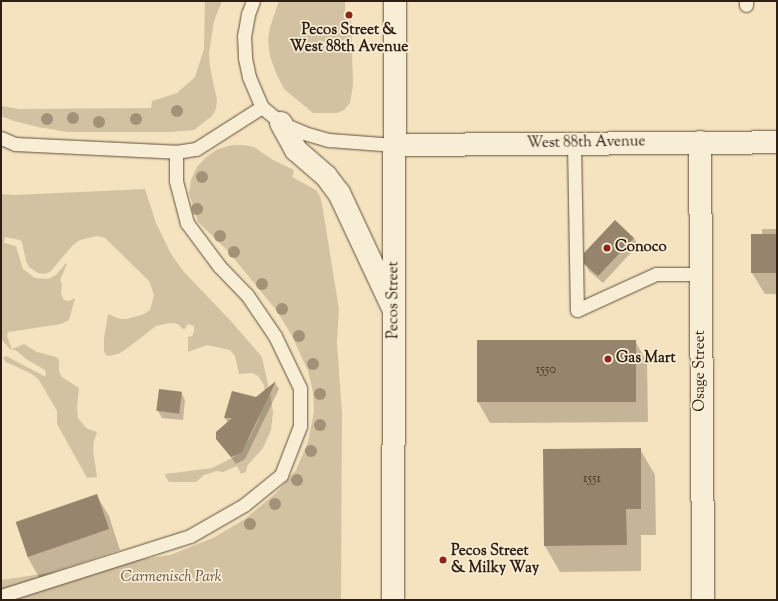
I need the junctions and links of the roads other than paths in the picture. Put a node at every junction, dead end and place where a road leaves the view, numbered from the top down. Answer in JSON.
{"nodes":[{"id":1,"x":254,"y":1,"type":"edge"},
{"id":2,"x":395,"y":1,"type":"edge"},
{"id":3,"x":262,"y":107,"type":"junction"},
{"id":4,"x":281,"y":123,"type":"junction"},
{"id":5,"x":1,"y":138,"type":"edge"},
{"id":6,"x":700,"y":142,"type":"junction"},
{"id":7,"x":777,"y":142,"type":"edge"},
{"id":8,"x":574,"y":143,"type":"junction"},
{"id":9,"x":395,"y":145,"type":"junction"},
{"id":10,"x":176,"y":152,"type":"junction"},
{"id":11,"x":701,"y":274,"type":"junction"},
{"id":12,"x":394,"y":311,"type":"junction"},
{"id":13,"x":1,"y":596,"type":"edge"},
{"id":14,"x":393,"y":600,"type":"edge"},
{"id":15,"x":703,"y":600,"type":"edge"}],
"edges":[{"from":1,"to":3,"type":"lane"},
{"from":2,"to":9,"type":"main road","name":"Pecos Street"},
{"from":3,"to":4,"type":"lane"},
{"from":3,"to":10,"type":"lane"},
{"from":4,"to":9,"type":"lane"},
{"from":4,"to":12,"type":"main road"},
{"from":5,"to":10,"type":"lane"},
{"from":6,"to":7,"type":"main road","name":"West 88th Avenue"},
{"from":6,"to":8,"type":"main road","name":"West 88th Avenue"},
{"from":6,"to":11,"type":"main road","name":"Osage Street"},
{"from":8,"to":9,"type":"main road","name":"West 88th Avenue"},
{"from":8,"to":11,"type":"lane"},
{"from":9,"to":12,"type":"main road","name":"Pecos Street"},
{"from":10,"to":13,"type":"lane"},
{"from":11,"to":15,"type":"main road","name":"Osage Street"},
{"from":12,"to":14,"type":"main road","name":"Pecos Street"}]}
